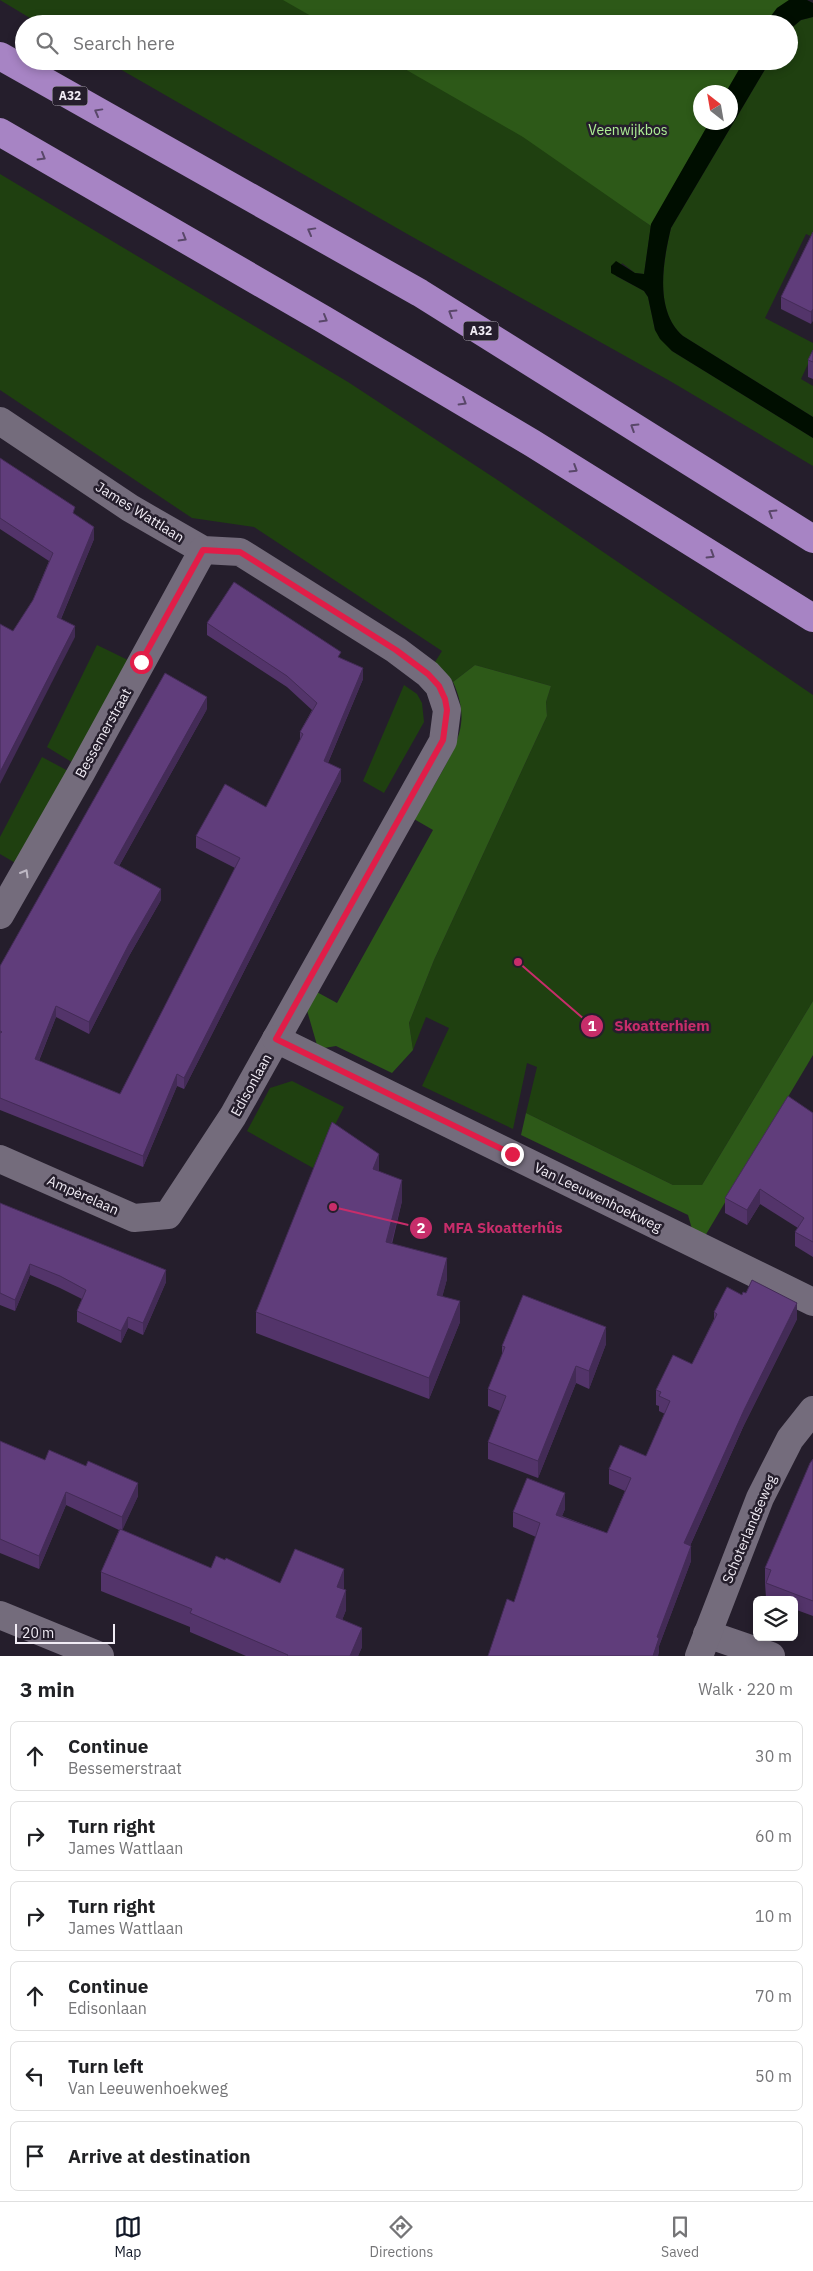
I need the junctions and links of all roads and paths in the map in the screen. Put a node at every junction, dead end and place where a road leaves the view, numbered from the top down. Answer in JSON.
{"nodes":[{"id":1,"x":0,"y":56,"type":"edge"},
{"id":2,"x":15,"y":64,"type":"edge"},
{"id":3,"x":25,"y":70,"type":"edge"},
{"id":4,"x":0,"y":132,"type":"edge"},
{"id":5,"x":0,"y":421,"type":"edge"},
{"id":6,"x":813,"y":539,"type":"edge"},
{"id":7,"x":203,"y":550,"type":"junction"},
{"id":8,"x":813,"y":618,"type":"edge"},
{"id":9,"x":443,"y":740,"type":"joint"},
{"id":10,"x":0,"y":915,"type":"edge"},
{"id":11,"x":276,"y":1039,"type":"junction"},
{"id":12,"x":0,"y":1159,"type":"edge"},
{"id":13,"x":168,"y":1215,"type":"joint"},
{"id":14,"x":813,"y":1302,"type":"edge"},
{"id":15,"x":813,"y":1410,"type":"edge"},
{"id":16,"x":0,"y":1615,"type":"edge"},
{"id":17,"x":703,"y":1645,"type":"edge"},
{"id":18,"x":100,"y":1656,"type":"edge"},
{"id":19,"x":772,"y":1656,"type":"edge"}],
"edges":[{"from":2,"to":1,"type":"highway","number":"A32","one_way":true},
{"from":6,"to":3,"type":"highway","number":"A32","one_way":true},
{"from":4,"to":8,"type":"highway","one_way":true},
{"from":5,"to":7,"type":"street","name":"James Wattlaan"},
{"from":7,"to":9,"type":"street","name":"James Wattlaan"},
{"from":10,"to":7,"type":"street","name":"Bessemerstraat","one_way":true},
{"from":9,"to":11,"type":"street","name":"Edisonlaan"},
{"from":11,"to":13,"type":"street","name":"Edisonlaan"},
{"from":11,"to":14,"type":"street","name":"Van Leeuwenhoekweg"},
{"from":12,"to":13,"type":"street","name":"Ampèrelaan"},
{"from":15,"to":17,"type":"street","name":"Schoterlandseweg"},
{"from":16,"to":18,"type":"street"},
{"from":17,"to":19,"type":"street"}]}
